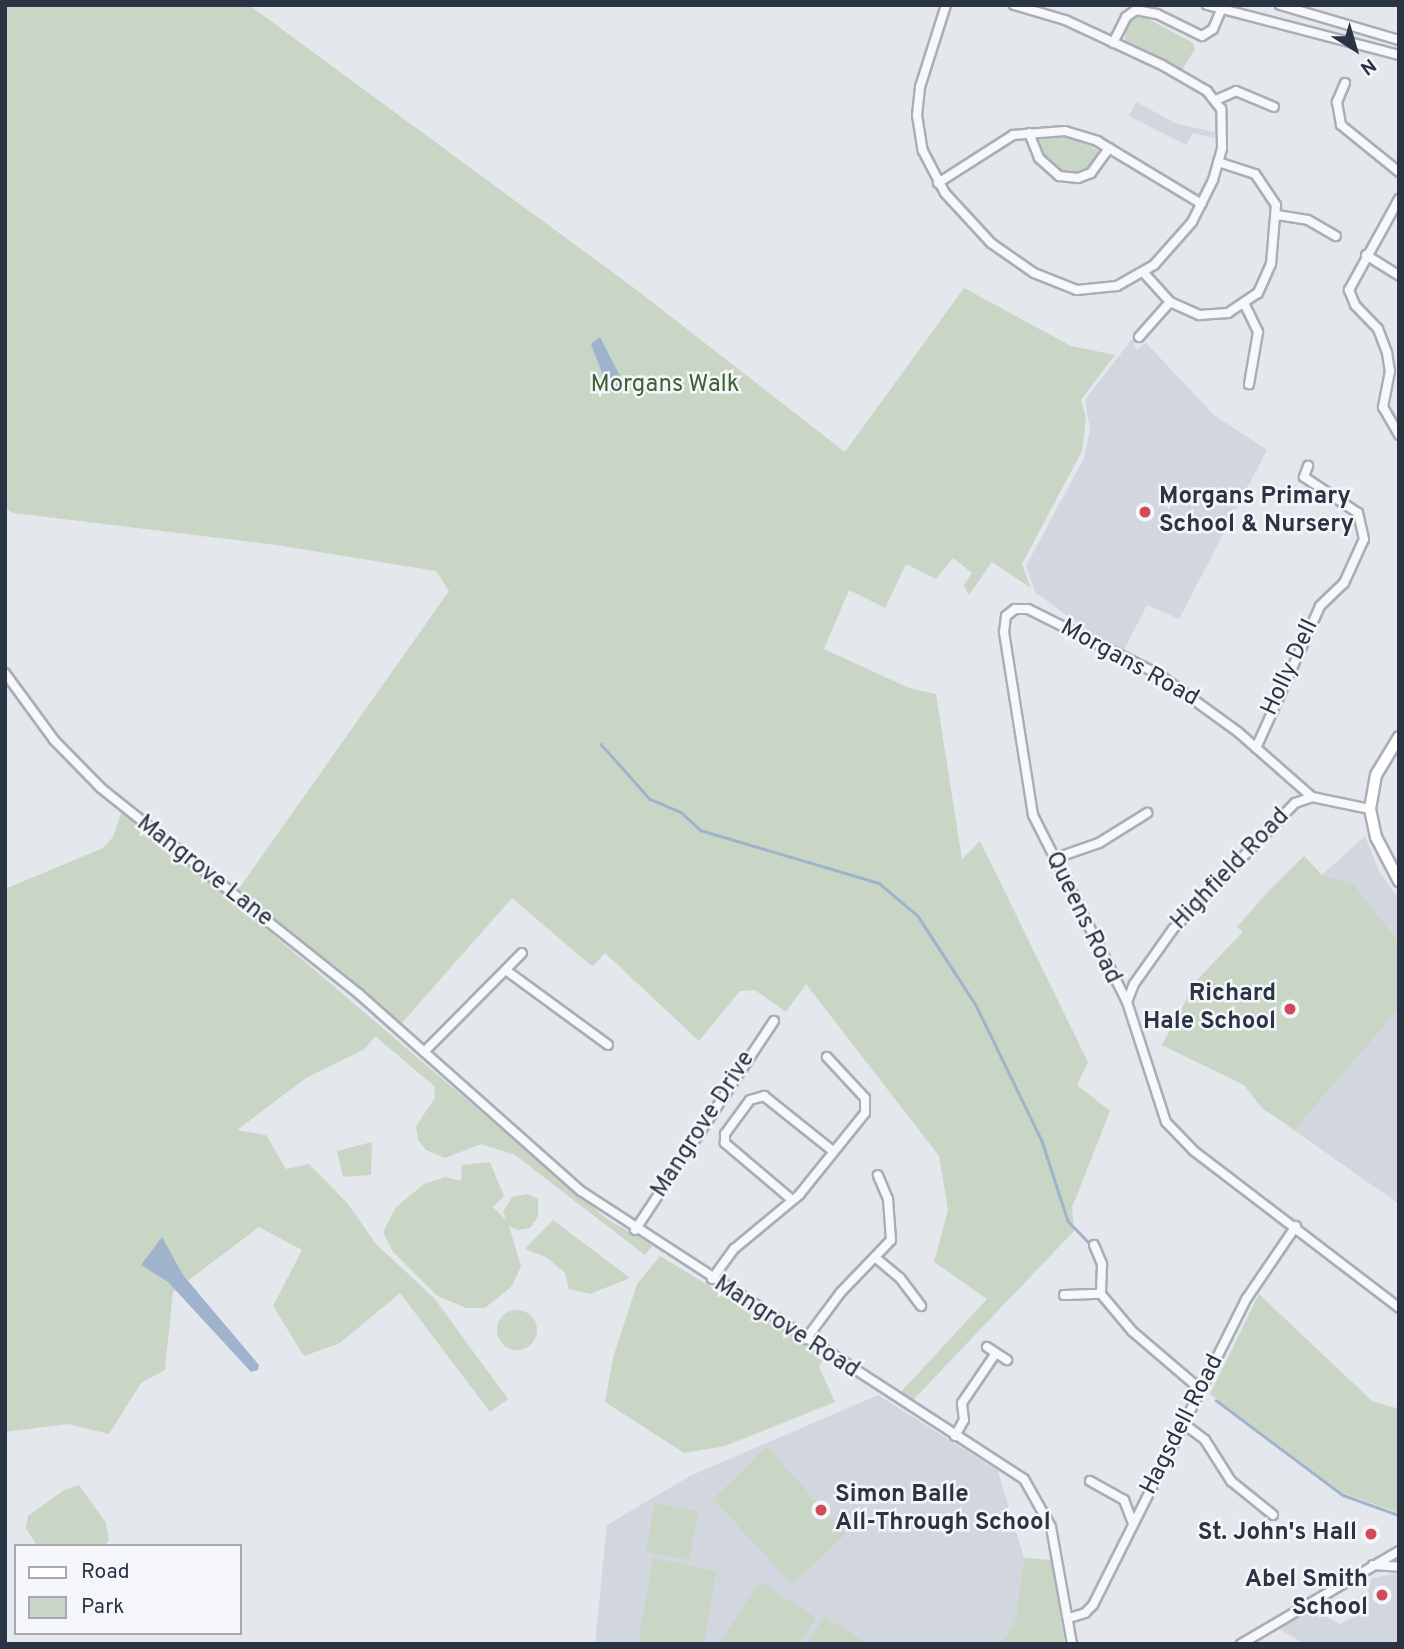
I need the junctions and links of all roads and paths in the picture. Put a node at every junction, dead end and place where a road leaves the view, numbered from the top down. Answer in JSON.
{"nodes":[{"id":1,"x":946,"y":5,"type":"edge"},
{"id":2,"x":1014,"y":5,"type":"edge"},
{"id":3,"x":1207,"y":5,"type":"edge"},
{"id":4,"x":1280,"y":5,"type":"edge"},
{"id":5,"x":1221,"y":10,"type":"junction"},
{"id":6,"x":1399,"y":40,"type":"edge"},
{"id":7,"x":1113,"y":43,"type":"junction"},
{"id":8,"x":1399,"y":55,"type":"edge"},
{"id":9,"x":1345,"y":83,"type":"dead end"},
{"id":10,"x":1216,"y":100,"type":"junction"},
{"id":11,"x":1274,"y":107,"type":"dead end"},
{"id":12,"x":1028,"y":133,"type":"junction"},
{"id":13,"x":1109,"y":148,"type":"junction"},
{"id":14,"x":1218,"y":162,"type":"junction"},
{"id":15,"x":1399,"y":172,"type":"edge"},
{"id":16,"x":938,"y":183,"type":"junction"},
{"id":17,"x":1399,"y":199,"type":"edge"},
{"id":18,"x":1202,"y":204,"type":"junction"},
{"id":19,"x":1395,"y":211,"type":"edge"},
{"id":20,"x":1277,"y":215,"type":"junction"},
{"id":21,"x":1336,"y":236,"type":"dead end"},
{"id":22,"x":1366,"y":255,"type":"junction"},
{"id":23,"x":1144,"y":273,"type":"junction"},
{"id":24,"x":1399,"y":276,"type":"edge"},
{"id":25,"x":1170,"y":302,"type":"junction"},
{"id":26,"x":1245,"y":305,"type":"junction"},
{"id":27,"x":1139,"y":337,"type":"dead end"},
{"id":28,"x":1250,"y":384,"type":"dead end"},
{"id":29,"x":1399,"y":435,"type":"edge"},
{"id":30,"x":1308,"y":466,"type":"dead end"},
{"id":31,"x":1004,"y":620,"type":"joint"},
{"id":32,"x":5,"y":673,"type":"edge"},
{"id":33,"x":1399,"y":737,"type":"edge"},
{"id":34,"x":1256,"y":748,"type":"junction"},
{"id":35,"x":1312,"y":797,"type":"junction"},
{"id":36,"x":1370,"y":809,"type":"junction"},
{"id":37,"x":1147,"y":813,"type":"dead end"},
{"id":38,"x":1053,"y":859,"type":"junction"},
{"id":39,"x":1399,"y":881,"type":"edge"},
{"id":40,"x":522,"y":953,"type":"dead end"},
{"id":41,"x":508,"y":971,"type":"junction"},
{"id":42,"x":1128,"y":1002,"type":"junction"},
{"id":43,"x":774,"y":1021,"type":"dead end"},
{"id":44,"x":608,"y":1045,"type":"dead end"},
{"id":45,"x":424,"y":1052,"type":"junction"},
{"id":46,"x":827,"y":1057,"type":"dead end"},
{"id":47,"x":833,"y":1152,"type":"junction"},
{"id":48,"x":878,"y":1175,"type":"dead end"},
{"id":49,"x":791,"y":1199,"type":"junction"},
{"id":50,"x":1296,"y":1226,"type":"junction"},
{"id":51,"x":635,"y":1230,"type":"junction"},
{"id":52,"x":1094,"y":1245,"type":"dead end"},
{"id":53,"x":877,"y":1258,"type":"junction"},
{"id":54,"x":712,"y":1279,"type":"junction"},
{"id":55,"x":1101,"y":1294,"type":"junction"},
{"id":56,"x":1064,"y":1295,"type":"dead end"},
{"id":57,"x":921,"y":1306,"type":"dead end"},
{"id":58,"x":1399,"y":1308,"type":"edge"},
{"id":59,"x":806,"y":1339,"type":"junction"},
{"id":60,"x":987,"y":1347,"type":"dead end"},
{"id":61,"x":996,"y":1353,"type":"junction"},
{"id":62,"x":1007,"y":1360,"type":"dead end"},
{"id":63,"x":1201,"y":1390,"type":"junction"},
{"id":64,"x":1184,"y":1424,"type":"junction"},
{"id":65,"x":955,"y":1436,"type":"junction"},
{"id":66,"x":1090,"y":1481,"type":"dead end"},
{"id":67,"x":1273,"y":1515,"type":"dead end"},
{"id":68,"x":1133,"y":1523,"type":"junction"},
{"id":69,"x":1399,"y":1551,"type":"edge"},
{"id":70,"x":1373,"y":1565,"type":"junction"},
{"id":71,"x":1399,"y":1567,"type":"edge"},
{"id":72,"x":1069,"y":1618,"type":"junction"},
{"id":73,"x":1072,"y":1644,"type":"edge"},
{"id":74,"x":1241,"y":1644,"type":"edge"}],
"edges":[{"from":1,"to":16,"type":"street"},
{"from":2,"to":7,"type":"street"},
{"from":3,"to":5,"type":"street"},
{"from":4,"to":6,"type":"street"},
{"from":5,"to":7,"type":"street"},
{"from":5,"to":8,"type":"street"},
{"from":7,"to":10,"type":"street"},
{"from":9,"to":15,"type":"street"},
{"from":10,"to":11,"type":"street"},
{"from":10,"to":14,"type":"street"},
{"from":12,"to":13,"type":"street"},
{"from":12,"to":13,"type":"street"},
{"from":12,"to":16,"type":"street"},
{"from":13,"to":18,"type":"street"},
{"from":14,"to":18,"type":"street"},
{"from":14,"to":20,"type":"street"},
{"from":16,"to":23,"type":"street"},
{"from":17,"to":19,"type":"street"},
{"from":18,"to":23,"type":"street"},
{"from":19,"to":22,"type":"street"},
{"from":20,"to":21,"type":"street"},
{"from":20,"to":26,"type":"street"},
{"from":22,"to":24,"type":"street"},
{"from":22,"to":29,"type":"street"},
{"from":23,"to":25,"type":"street"},
{"from":25,"to":26,"type":"street"},
{"from":25,"to":27,"type":"street"},
{"from":26,"to":28,"type":"street"},
{"from":30,"to":34,"type":"street","name":"Holly Dell"},
{"from":31,"to":34,"type":"street","name":"Morgans Road"},
{"from":31,"to":38,"type":"street","name":"Queens Road"},
{"from":32,"to":45,"type":"street","name":"Mangrove Lane"},
{"from":33,"to":36,"type":"main road"},
{"from":34,"to":35,"type":"street","name":"Morgans Road"},
{"from":35,"to":36,"type":"street","name":"Highfield Road"},
{"from":35,"to":42,"type":"street","name":"Highfield Road"},
{"from":36,"to":39,"type":"main road"},
{"from":37,"to":38,"type":"street"},
{"from":38,"to":42,"type":"street","name":"Queens Road"},
{"from":40,"to":41,"type":"street"},
{"from":41,"to":44,"type":"street"},
{"from":41,"to":45,"type":"street"},
{"from":42,"to":50,"type":"street","name":"Queens Road"},
{"from":43,"to":51,"type":"street","name":"Mangrove Drive"},
{"from":45,"to":51,"type":"street","name":"Mangrove Road"},
{"from":46,"to":47,"type":"street"},
{"from":47,"to":49,"type":"street"},
{"from":47,"to":49,"type":"street"},
{"from":48,"to":53,"type":"street"},
{"from":49,"to":54,"type":"street"},
{"from":50,"to":58,"type":"street","name":"Queens Road"},
{"from":50,"to":63,"type":"street","name":"Hagsdell Road"},
{"from":51,"to":54,"type":"street","name":"Mangrove Road"},
{"from":52,"to":55,"type":"street"},
{"from":53,"to":57,"type":"street"},
{"from":53,"to":59,"type":"street"},
{"from":54,"to":59,"type":"street","name":"Mangrove Road"},
{"from":55,"to":56,"type":"street"},
{"from":55,"to":63,"type":"street"},
{"from":59,"to":65,"type":"street","name":"Mangrove Road"},
{"from":60,"to":61,"type":"street"},
{"from":61,"to":62,"type":"street"},
{"from":61,"to":65,"type":"street"},
{"from":63,"to":64,"type":"street","name":"Hagsdell Road"},
{"from":64,"to":67,"type":"street"},
{"from":64,"to":68,"type":"street","name":"Hagsdell Road"},
{"from":65,"to":72,"type":"street","name":"Mangrove Road"},
{"from":66,"to":68,"type":"street"},
{"from":68,"to":72,"type":"street","name":"Hagsdell Road"},
{"from":69,"to":70,"type":"street"},
{"from":70,"to":71,"type":"street"},
{"from":70,"to":74,"type":"street"},
{"from":72,"to":73,"type":"street","name":"Mangrove Road"}]}
